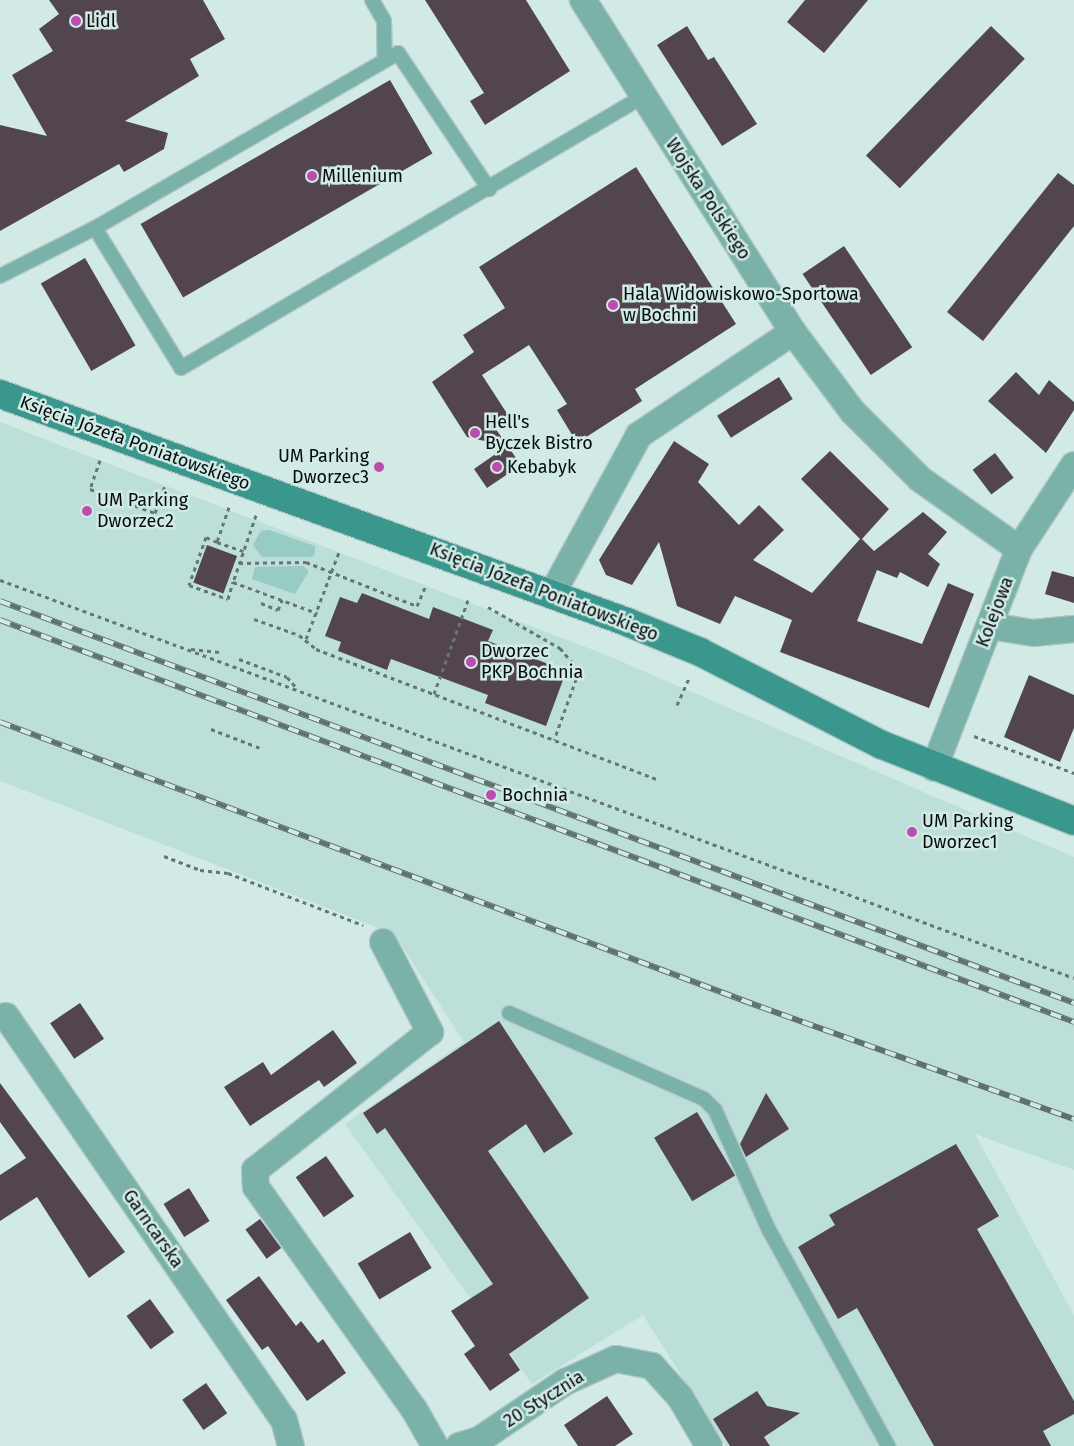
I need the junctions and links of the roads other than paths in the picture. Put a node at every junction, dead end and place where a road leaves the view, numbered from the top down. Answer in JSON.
{"nodes":[{"id":1,"x":372,"y":0,"type":"edge"},
{"id":2,"x":583,"y":0,"type":"edge"},
{"id":3,"x":386,"y":60,"type":"junction"},
{"id":4,"x":642,"y":97,"type":"junction"},
{"id":5,"x":489,"y":189,"type":"junction"},
{"id":6,"x":95,"y":228,"type":"junction"},
{"id":7,"x":0,"y":276,"type":"edge"},
{"id":8,"x":793,"y":332,"type":"junction"},
{"id":9,"x":0,"y":394,"type":"edge"},
{"id":10,"x":1074,"y":466,"type":"edge"},
{"id":11,"x":1019,"y":549,"type":"junction"},
{"id":12,"x":552,"y":594,"type":"junction"},
{"id":13,"x":990,"y":626,"type":"junction"},
{"id":14,"x":1074,"y":629,"type":"edge"},
{"id":15,"x":934,"y":768,"type":"junction"},
{"id":16,"x":1074,"y":821,"type":"edge"},
{"id":17,"x":383,"y":942,"type":"road end"},
{"id":18,"x":509,"y":1013,"type":"dead end"},
{"id":19,"x":6,"y":1016,"type":"dead end"},
{"id":20,"x":291,"y":1446,"type":"edge"},
{"id":21,"x":435,"y":1446,"type":"edge"},
{"id":22,"x":459,"y":1446,"type":"edge"},
{"id":23,"x":709,"y":1446,"type":"edge"},
{"id":24,"x":888,"y":1446,"type":"edge"}],
"edges":[{"from":1,"to":3,"type":"lane"},
{"from":2,"to":4,"type":"street","name":"Wojska Polskiego"},
{"from":3,"to":5,"type":"lane"},
{"from":3,"to":6,"type":"lane"},
{"from":4,"to":5,"type":"lane"},
{"from":4,"to":8,"type":"street","name":"Wojska Polskiego"},
{"from":5,"to":6,"type":"lane"},
{"from":6,"to":7,"type":"lane"},
{"from":8,"to":11,"type":"street","name":"Wojska Polskiego"},
{"from":8,"to":12,"type":"street"},
{"from":9,"to":12,"type":"main road","name":"Księcia Józefa Poniatowskiego"},
{"from":10,"to":11,"type":"street","name":"Kolejowa"},
{"from":11,"to":13,"type":"street","name":"Kolejowa"},
{"from":12,"to":15,"type":"main road","name":"Księcia Józefa Poniatowskiego"},
{"from":13,"to":14,"type":"street"},
{"from":13,"to":15,"type":"street","name":"Kolejowa"},
{"from":15,"to":16,"type":"main road","name":"Księcia Józefa Poniatowskiego"},
{"from":17,"to":21,"type":"street"},
{"from":18,"to":24,"type":"lane"},
{"from":19,"to":20,"type":"street","name":"Garncarska"},
{"from":22,"to":23,"type":"street","name":"20 Stycznia"}]}
